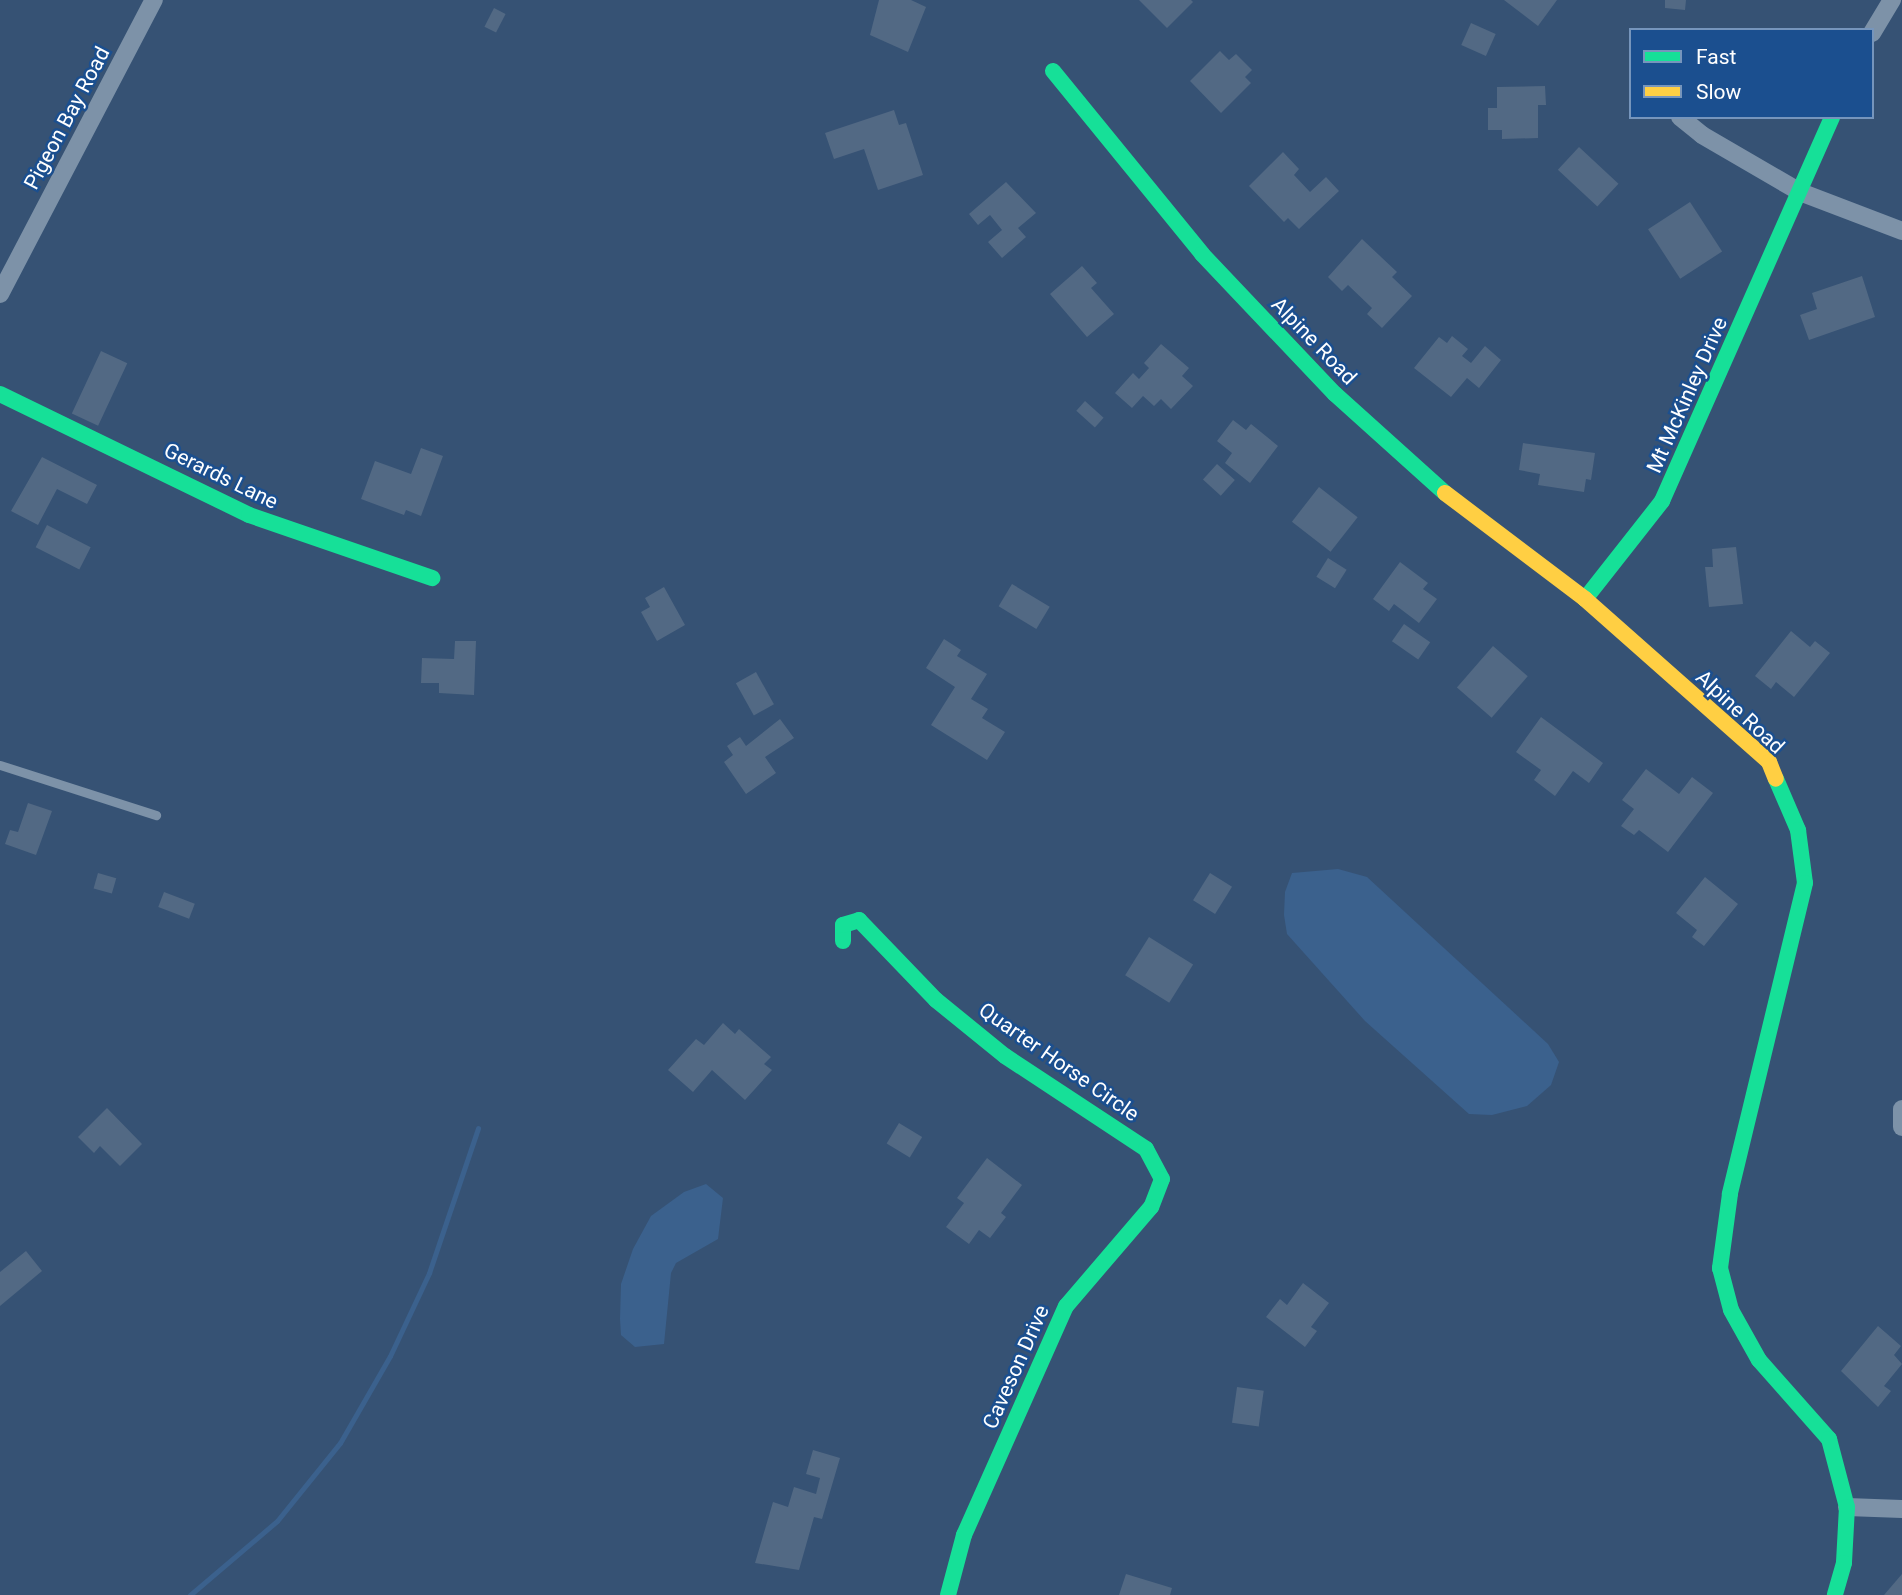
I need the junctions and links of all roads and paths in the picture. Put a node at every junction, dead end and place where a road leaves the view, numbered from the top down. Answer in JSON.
{"nodes":[{"id":1,"x":154,"y":0,"type":"edge"},
{"id":2,"x":1892,"y":0,"type":"edge"},
{"id":3,"x":1874,"y":30,"type":"edge"},
{"id":4,"x":1053,"y":71,"type":"dead end"},
{"id":5,"x":1682,"y":119,"type":"edge"},
{"id":6,"x":1831,"y":119,"type":"edge"},
{"id":7,"x":1800,"y":192,"type":"junction"},
{"id":8,"x":1902,"y":231,"type":"edge"},
{"id":9,"x":0,"y":294,"type":"edge"},
{"id":10,"x":0,"y":394,"type":"edge"},
{"id":11,"x":432,"y":578,"type":"dead end"},
{"id":12,"x":1585,"y":599,"type":"junction"},
{"id":13,"x":0,"y":765,"type":"edge"},
{"id":14,"x":156,"y":815,"type":"dead end"},
{"id":15,"x":843,"y":941,"type":"dead end"},
{"id":16,"x":1902,"y":1109,"type":"edge"},
{"id":17,"x":1902,"y":1127,"type":"edge"},
{"id":18,"x":1162,"y":1179,"type":"joint"},
{"id":19,"x":1847,"y":1507,"type":"junction"},
{"id":20,"x":1902,"y":1510,"type":"edge"},
{"id":21,"x":948,"y":1595,"type":"edge"},
{"id":22,"x":1835,"y":1595,"type":"edge"}],
"edges":[{"from":1,"to":9,"type":"street","name":"Pigeon Bay Road"},
{"from":2,"to":3,"type":"street"},
{"from":4,"to":12,"type":"street","name":"Alpine Road"},
{"from":5,"to":7,"type":"street"},
{"from":6,"to":7,"type":"street","name":"Mt McKinley Drive"},
{"from":7,"to":8,"type":"street"},
{"from":7,"to":12,"type":"street","name":"Mt McKinley Drive"},
{"from":10,"to":11,"type":"street","name":"Gerards Lane"},
{"from":12,"to":19,"type":"street","name":"Alpine Road"},
{"from":13,"to":14,"type":"lane"},
{"from":15,"to":18,"type":"street","name":"Quarter Horse Circle"},
{"from":16,"to":17,"type":"street"},
{"from":18,"to":21,"type":"street","name":"Caveson Drive"},
{"from":19,"to":20,"type":"street"},
{"from":19,"to":22,"type":"street","name":"Alpine Road"}]}
